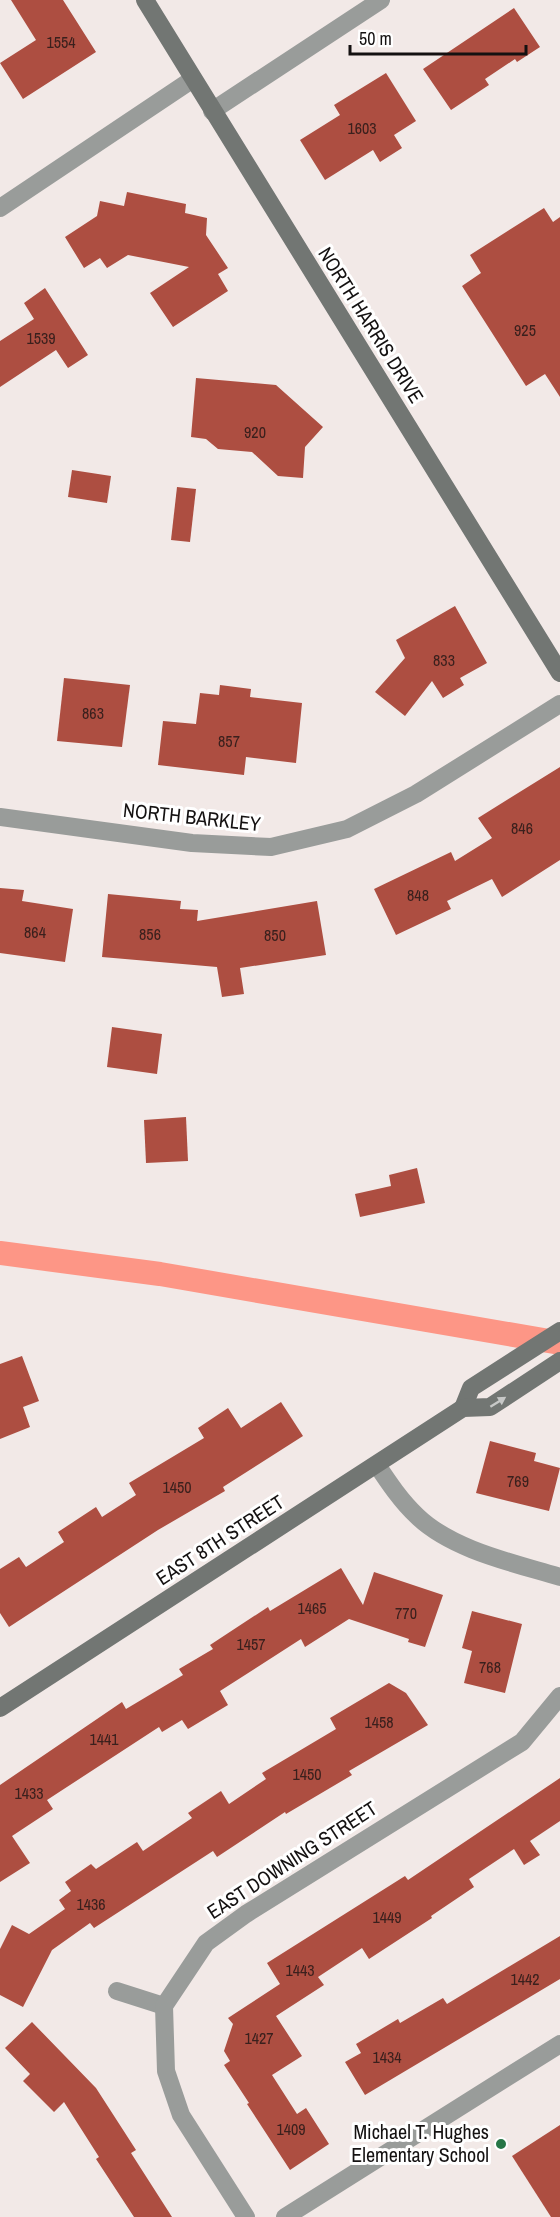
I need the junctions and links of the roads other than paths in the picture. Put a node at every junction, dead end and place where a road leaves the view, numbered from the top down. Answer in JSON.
{"nodes":[{"id":1,"x":145,"y":0,"type":"edge"},
{"id":2,"x":381,"y":0,"type":"edge"},
{"id":3,"x":194,"y":79,"type":"junction"},
{"id":4,"x":212,"y":111,"type":"junction"},
{"id":5,"x":0,"y":208,"type":"edge"},
{"id":6,"x":560,"y":673,"type":"edge"},
{"id":7,"x":560,"y":704,"type":"edge"},
{"id":8,"x":0,"y":817,"type":"edge"},
{"id":9,"x":560,"y":1331,"type":"edge"},
{"id":10,"x":560,"y":1361,"type":"edge"},
{"id":11,"x":463,"y":1408,"type":"junction"},
{"id":12,"x":377,"y":1465,"type":"junction"},
{"id":13,"x":560,"y":1577,"type":"edge"},
{"id":14,"x":560,"y":1696,"type":"edge"},
{"id":15,"x":0,"y":1708,"type":"edge"},
{"id":16,"x":117,"y":1991,"type":"dead end"},
{"id":17,"x":164,"y":2006,"type":"junction"},
{"id":18,"x":560,"y":2044,"type":"edge"},
{"id":19,"x":246,"y":2217,"type":"edge"},
{"id":20,"x":285,"y":2217,"type":"edge"}],
"edges":[{"from":1,"to":3,"type":"street","name":"NORTH HARRIS DRIVE"},
{"from":2,"to":4,"type":"street"},
{"from":3,"to":4,"type":"street","name":"NORTH HARRIS DRIVE"},
{"from":3,"to":5,"type":"street"},
{"from":4,"to":6,"type":"street","name":"NORTH HARRIS DRIVE"},
{"from":7,"to":8,"type":"street","name":"NORTH BARKLEY"},
{"from":9,"to":11,"type":"street","name":"EAST 8TH STREET"},
{"from":11,"to":10,"type":"street","name":"EAST 8TH STREET","one_way":true},
{"from":11,"to":12,"type":"street","name":"EAST 8TH STREET"},
{"from":12,"to":13,"type":"street"},
{"from":12,"to":15,"type":"street","name":"EAST 8TH STREET"},
{"from":14,"to":17,"type":"street","name":"EAST DOWNING STREET"},
{"from":16,"to":17,"type":"street"},
{"from":17,"to":19,"type":"street"},
{"from":18,"to":20,"type":"street"}]}
